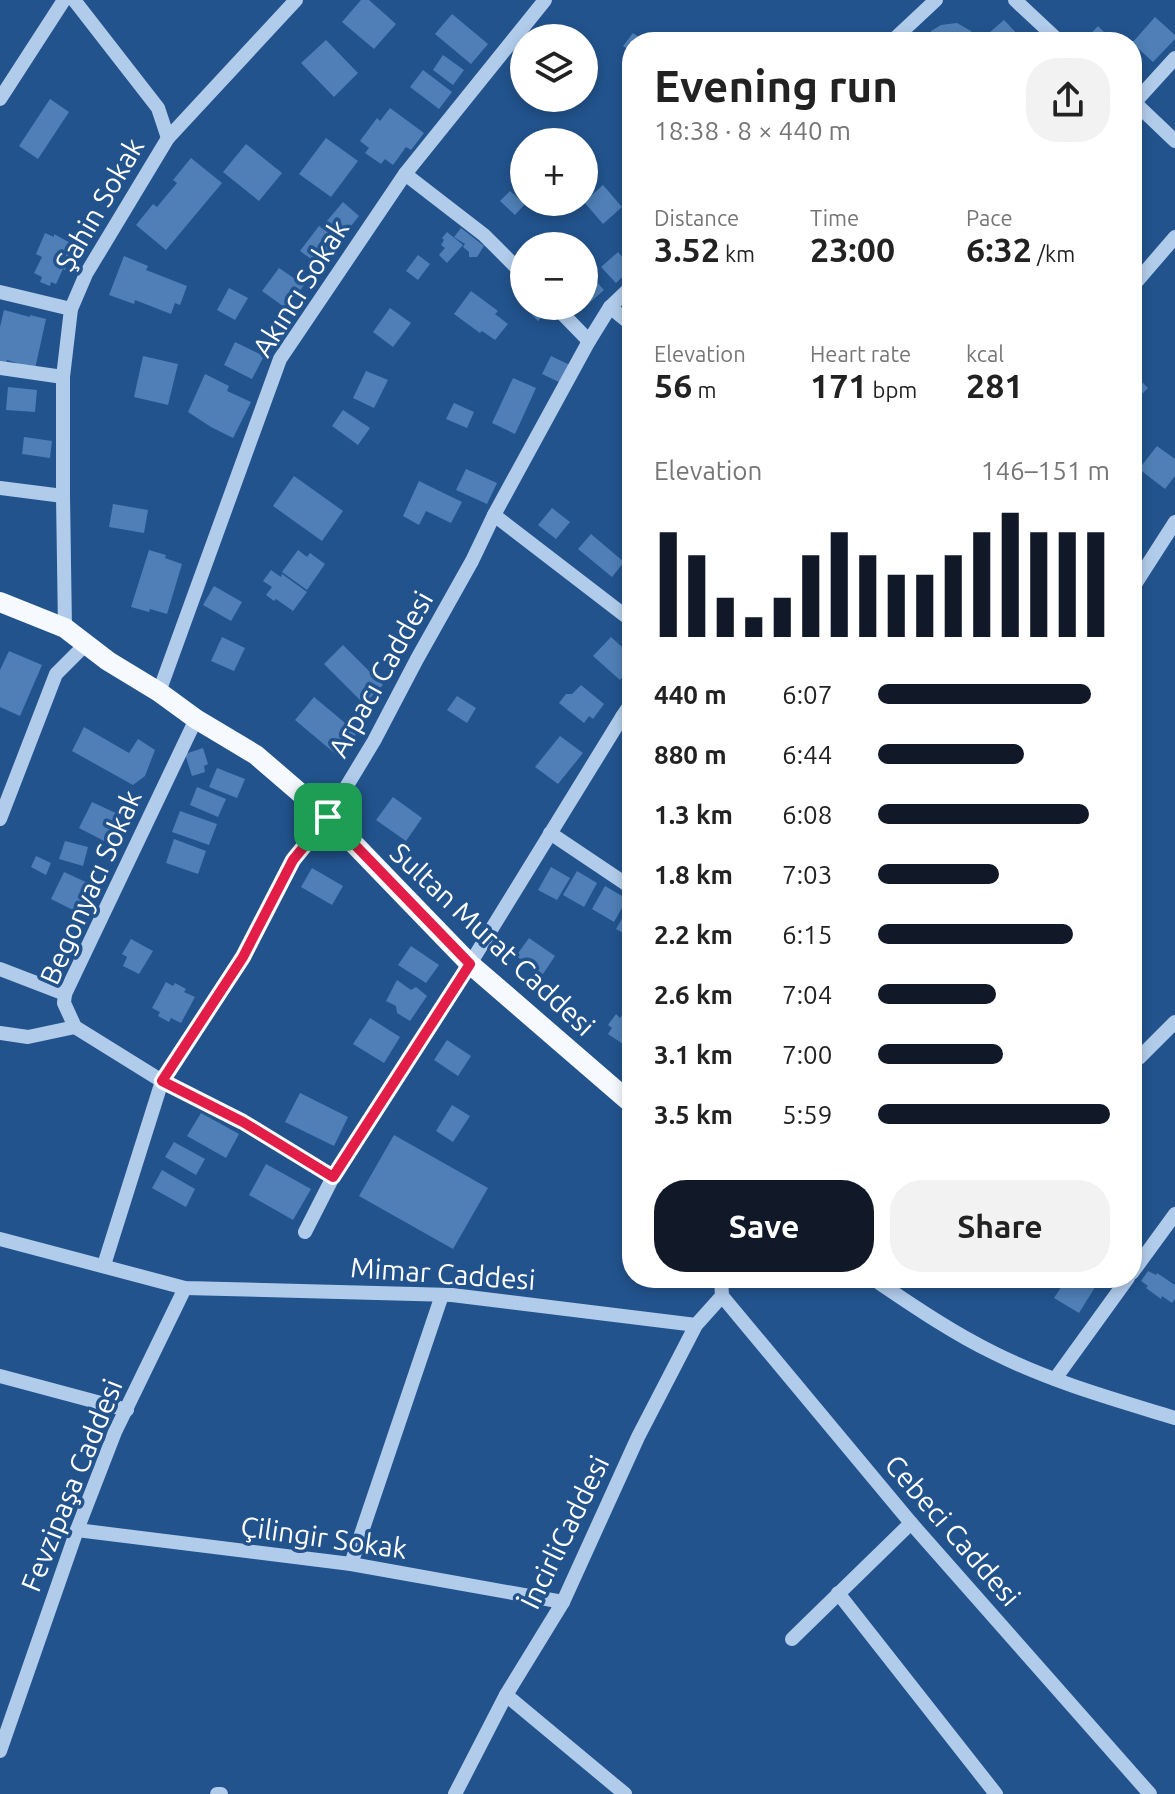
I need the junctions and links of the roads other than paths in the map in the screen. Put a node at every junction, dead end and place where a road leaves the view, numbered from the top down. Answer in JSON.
{"nodes":[{"id":1,"x":64,"y":0,"type":"edge"},
{"id":2,"x":74,"y":0,"type":"edge"},
{"id":3,"x":296,"y":0,"type":"edge"},
{"id":4,"x":545,"y":0,"type":"edge"},
{"id":5,"x":936,"y":0,"type":"edge"},
{"id":6,"x":1015,"y":0,"type":"edge"},
{"id":7,"x":902,"y":32,"type":"edge"},
{"id":8,"x":1045,"y":32,"type":"edge"},
{"id":9,"x":1175,"y":58,"type":"edge"},
{"id":10,"x":1142,"y":92,"type":"edge"},
{"id":11,"x":0,"y":99,"type":"edge"},
{"id":12,"x":1142,"y":110,"type":"edge"},
{"id":13,"x":168,"y":138,"type":"junction"},
{"id":14,"x":1175,"y":141,"type":"edge"},
{"id":15,"x":405,"y":174,"type":"junction"},
{"id":16,"x":1175,"y":237,"type":"edge"},
{"id":17,"x":510,"y":261,"type":"edge"},
{"id":18,"x":1142,"y":275,"type":"edge"},
{"id":19,"x":0,"y":292,"type":"edge"},
{"id":20,"x":622,"y":296,"type":"edge"},
{"id":21,"x":610,"y":307,"type":"junction"},
{"id":22,"x":71,"y":309,"type":"junction"},
{"id":23,"x":622,"y":317,"type":"edge"},
{"id":24,"x":569,"y":320,"type":"edge"},
{"id":25,"x":589,"y":341,"type":"junction"},
{"id":26,"x":0,"y":368,"type":"edge"},
{"id":27,"x":63,"y":377,"type":"junction"},
{"id":28,"x":0,"y":488,"type":"edge"},
{"id":29,"x":63,"y":496,"type":"junction"},
{"id":30,"x":494,"y":515,"type":"junction"},
{"id":31,"x":1175,"y":522,"type":"edge"},
{"id":32,"x":1142,"y":573,"type":"edge"},
{"id":33,"x":0,"y":602,"type":"edge"},
{"id":34,"x":622,"y":613,"type":"edge"},
{"id":35,"x":65,"y":628,"type":"junction"},
{"id":36,"x":86,"y":644,"type":"junction"},
{"id":37,"x":159,"y":692,"type":"junction"},
{"id":38,"x":196,"y":719,"type":"junction"},
{"id":39,"x":622,"y":727,"type":"edge"},
{"id":40,"x":328,"y":817,"type":"junction"},
{"id":41,"x":0,"y":819,"type":"edge"},
{"id":42,"x":550,"y":833,"type":"junction"},
{"id":43,"x":622,"y":881,"type":"edge"},
{"id":44,"x":470,"y":964,"type":"junction"},
{"id":45,"x":0,"y":969,"type":"edge"},
{"id":46,"x":65,"y":994,"type":"junction"},
{"id":47,"x":1175,"y":1022,"type":"edge"},
{"id":48,"x":75,"y":1027,"type":"junction"},
{"id":49,"x":0,"y":1033,"type":"edge"},
{"id":50,"x":1142,"y":1055,"type":"edge"},
{"id":51,"x":162,"y":1081,"type":"junction"},
{"id":52,"x":622,"y":1095,"type":"edge"},
{"id":53,"x":333,"y":1177,"type":"junction"},
{"id":54,"x":1175,"y":1214,"type":"edge"},
{"id":55,"x":305,"y":1232,"type":"dead end"},
{"id":56,"x":0,"y":1239,"type":"edge"},
{"id":57,"x":1142,"y":1259,"type":"edge"},
{"id":58,"x":104,"y":1265,"type":"junction"},
{"id":59,"x":185,"y":1288,"type":"junction"},
{"id":60,"x":722,"y":1288,"type":"edge"},
{"id":61,"x":887,"y":1288,"type":"edge"},
{"id":62,"x":1121,"y":1288,"type":"edge"},
{"id":63,"x":442,"y":1295,"type":"junction"},
{"id":64,"x":722,"y":1296,"type":"junction"},
{"id":65,"x":696,"y":1325,"type":"junction"},
{"id":66,"x":0,"y":1376,"type":"edge"},
{"id":67,"x":1055,"y":1379,"type":"junction"},
{"id":68,"x":127,"y":1410,"type":"junction"},
{"id":69,"x":1175,"y":1418,"type":"edge"},
{"id":70,"x":911,"y":1523,"type":"junction"},
{"id":71,"x":77,"y":1530,"type":"junction"},
{"id":72,"x":351,"y":1564,"type":"junction"},
{"id":73,"x":838,"y":1593,"type":"junction"},
{"id":74,"x":563,"y":1602,"type":"junction"},
{"id":75,"x":792,"y":1639,"type":"dead end"},
{"id":76,"x":506,"y":1695,"type":"junction"},
{"id":77,"x":0,"y":1751,"type":"edge"},
{"id":78,"x":455,"y":1794,"type":"edge"},
{"id":79,"x":625,"y":1794,"type":"edge"},
{"id":80,"x":996,"y":1794,"type":"edge"},
{"id":81,"x":1150,"y":1794,"type":"edge"}],
"edges":[{"from":1,"to":11,"type":"street"},
{"from":2,"to":13,"type":"street"},
{"from":3,"to":13,"type":"street","name":"Şahin Sokak"},
{"from":4,"to":15,"type":"street","name":"Akıncı Sokak"},
{"from":5,"to":7,"type":"street"},
{"from":6,"to":8,"type":"street"},
{"from":9,"to":10,"type":"street"},
{"from":12,"to":14,"type":"street"},
{"from":13,"to":22,"type":"street","name":"Şahin Sokak"},
{"from":15,"to":17,"type":"street"},
{"from":15,"to":37,"type":"street","name":"Akıncı Sokak"},
{"from":16,"to":18,"type":"street"},
{"from":19,"to":22,"type":"street"},
{"from":20,"to":21,"type":"street","name":"Arpacı Caddesi"},
{"from":21,"to":23,"type":"street"},
{"from":21,"to":25,"type":"street","name":"Arpacı Caddesi"},
{"from":22,"to":27,"type":"street","name":"Şahin Sokak"},
{"from":24,"to":25,"type":"street"},
{"from":25,"to":30,"type":"street","name":"Arpacı Caddesi"},
{"from":26,"to":27,"type":"street"},
{"from":27,"to":29,"type":"street","name":"Şahin Sokak"},
{"from":28,"to":29,"type":"street"},
{"from":29,"to":35,"type":"street","name":"Şahin Sokak"},
{"from":30,"to":34,"type":"street"},
{"from":30,"to":40,"type":"street","name":"Arpacı Caddesi"},
{"from":31,"to":32,"type":"street"},
{"from":33,"to":35,"type":"main road","name":"Sultan Murat Caddesi"},
{"from":35,"to":36,"type":"main road","name":"Sultan Murat Caddesi"},
{"from":36,"to":37,"type":"main road","name":"Sultan Murat Caddesi"},
{"from":36,"to":41,"type":"street"},
{"from":37,"to":38,"type":"main road","name":"Sultan Murat Caddesi"},
{"from":38,"to":40,"type":"main road","name":"Sultan Murat Caddesi"},
{"from":38,"to":46,"type":"street","name":"Begonyacı Sokak"},
{"from":39,"to":42,"type":"street"},
{"from":40,"to":44,"type":"main road","name":"Sultan Murat Caddesi"},
{"from":40,"to":51,"type":"street","name":"Arpacı Caddesi"},
{"from":42,"to":43,"type":"street"},
{"from":42,"to":44,"type":"street"},
{"from":44,"to":52,"type":"main road","name":"Sultan Murat Caddesi"},
{"from":44,"to":53,"type":"street"},
{"from":45,"to":46,"type":"street"},
{"from":46,"to":48,"type":"street","name":"Begonyacı Sokak"},
{"from":47,"to":50,"type":"street"},
{"from":48,"to":49,"type":"street"},
{"from":48,"to":51,"type":"street","name":"Begonyacı Sokak"},
{"from":51,"to":53,"type":"street","name":"Begonyacı Sokak"},
{"from":51,"to":58,"type":"street","name":"Arpacı Caddesi"},
{"from":53,"to":55,"type":"street"},
{"from":54,"to":57,"type":"street"},
{"from":56,"to":58,"type":"street"},
{"from":58,"to":59,"type":"street","name":"Mimar Caddesi"},
{"from":59,"to":63,"type":"street","name":"Mimar Caddesi"},
{"from":59,"to":68,"type":"street","name":"Fevzipaşa Caddesi"},
{"from":60,"to":64,"type":"street"},
{"from":61,"to":67,"type":"street"},
{"from":62,"to":67,"type":"street"},
{"from":63,"to":65,"type":"street","name":"Mimar Caddesi"},
{"from":63,"to":72,"type":"street"},
{"from":64,"to":65,"type":"street","name":"İncirliCaddesi"},
{"from":64,"to":70,"type":"street","name":"Cebeci Caddesi"},
{"from":65,"to":74,"type":"street","name":"İncirliCaddesi"},
{"from":66,"to":68,"type":"street"},
{"from":67,"to":69,"type":"street"},
{"from":68,"to":71,"type":"street","name":"Fevzipaşa Caddesi"},
{"from":70,"to":73,"type":"street"},
{"from":70,"to":81,"type":"street","name":"Cebeci Caddesi"},
{"from":71,"to":72,"type":"street","name":"Çilingir Sokak"},
{"from":71,"to":77,"type":"street","name":"Fevzipaşa Caddesi"},
{"from":72,"to":74,"type":"street","name":"Çilingir Sokak"},
{"from":73,"to":75,"type":"street"},
{"from":73,"to":80,"type":"street"},
{"from":74,"to":76,"type":"street","name":"İncirliCaddesi"},
{"from":76,"to":78,"type":"street","name":"İncirliCaddesi"},
{"from":76,"to":79,"type":"street"}]}
